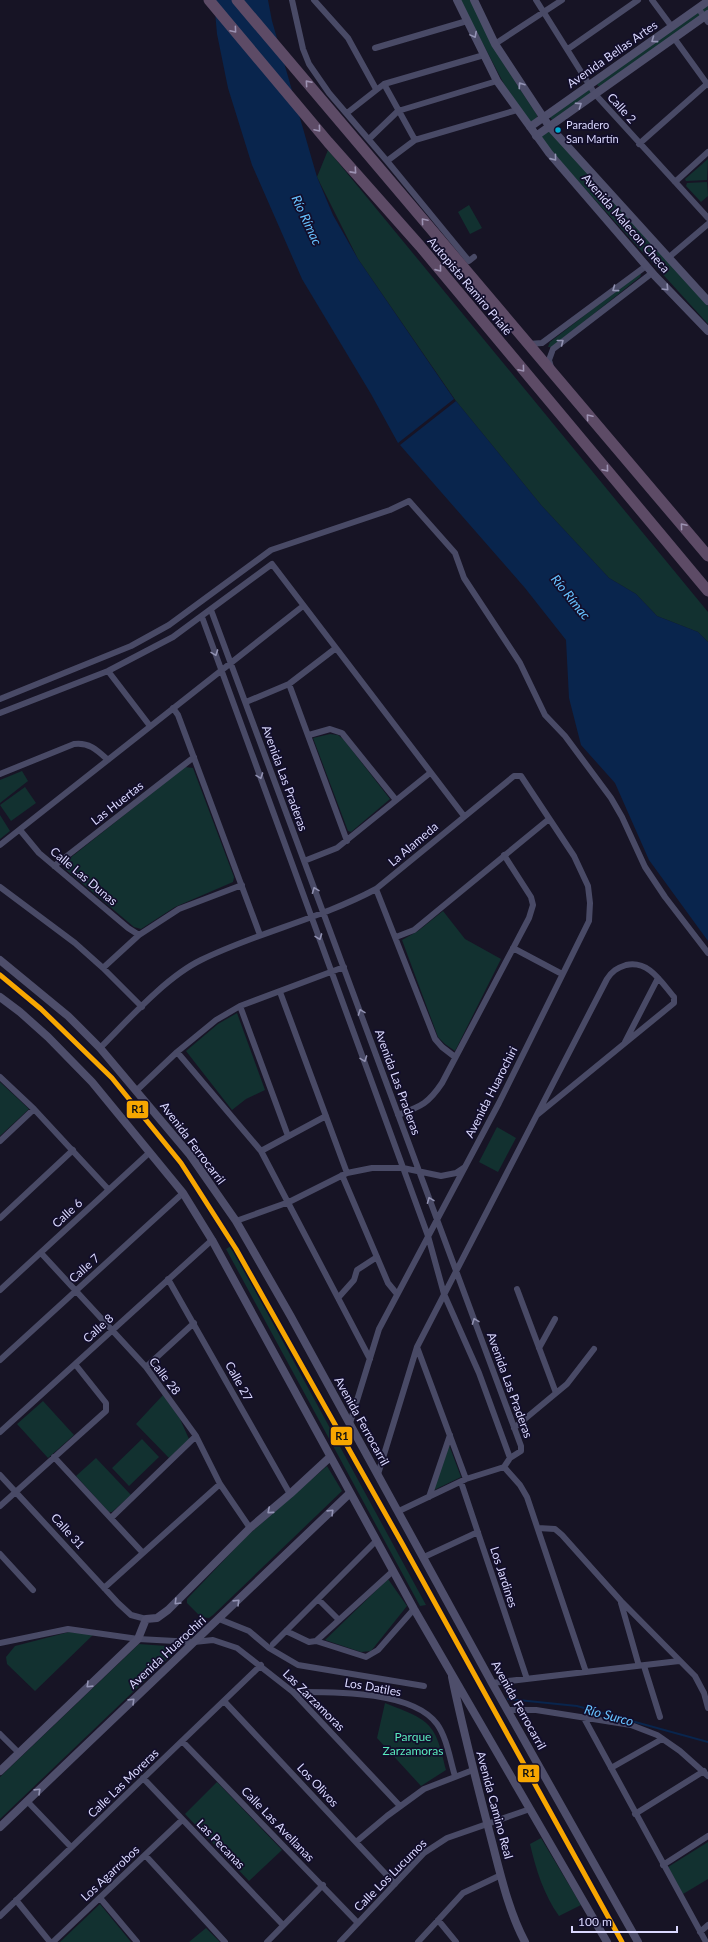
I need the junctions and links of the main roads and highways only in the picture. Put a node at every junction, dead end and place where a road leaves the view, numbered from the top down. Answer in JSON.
{"nodes":[{"id":1,"x":209,"y":0,"type":"edge"},
{"id":2,"x":237,"y":0,"type":"edge"},
{"id":3,"x":708,"y":556,"type":"edge"},
{"id":4,"x":708,"y":591,"type":"edge"}],
"edges":[{"from":1,"to":4,"type":"highway","name":"Autopista Ramiro Prialé","one_way":true},
{"from":3,"to":2,"type":"highway","name":"Autopista Ramiro Prialé","one_way":true}]}
